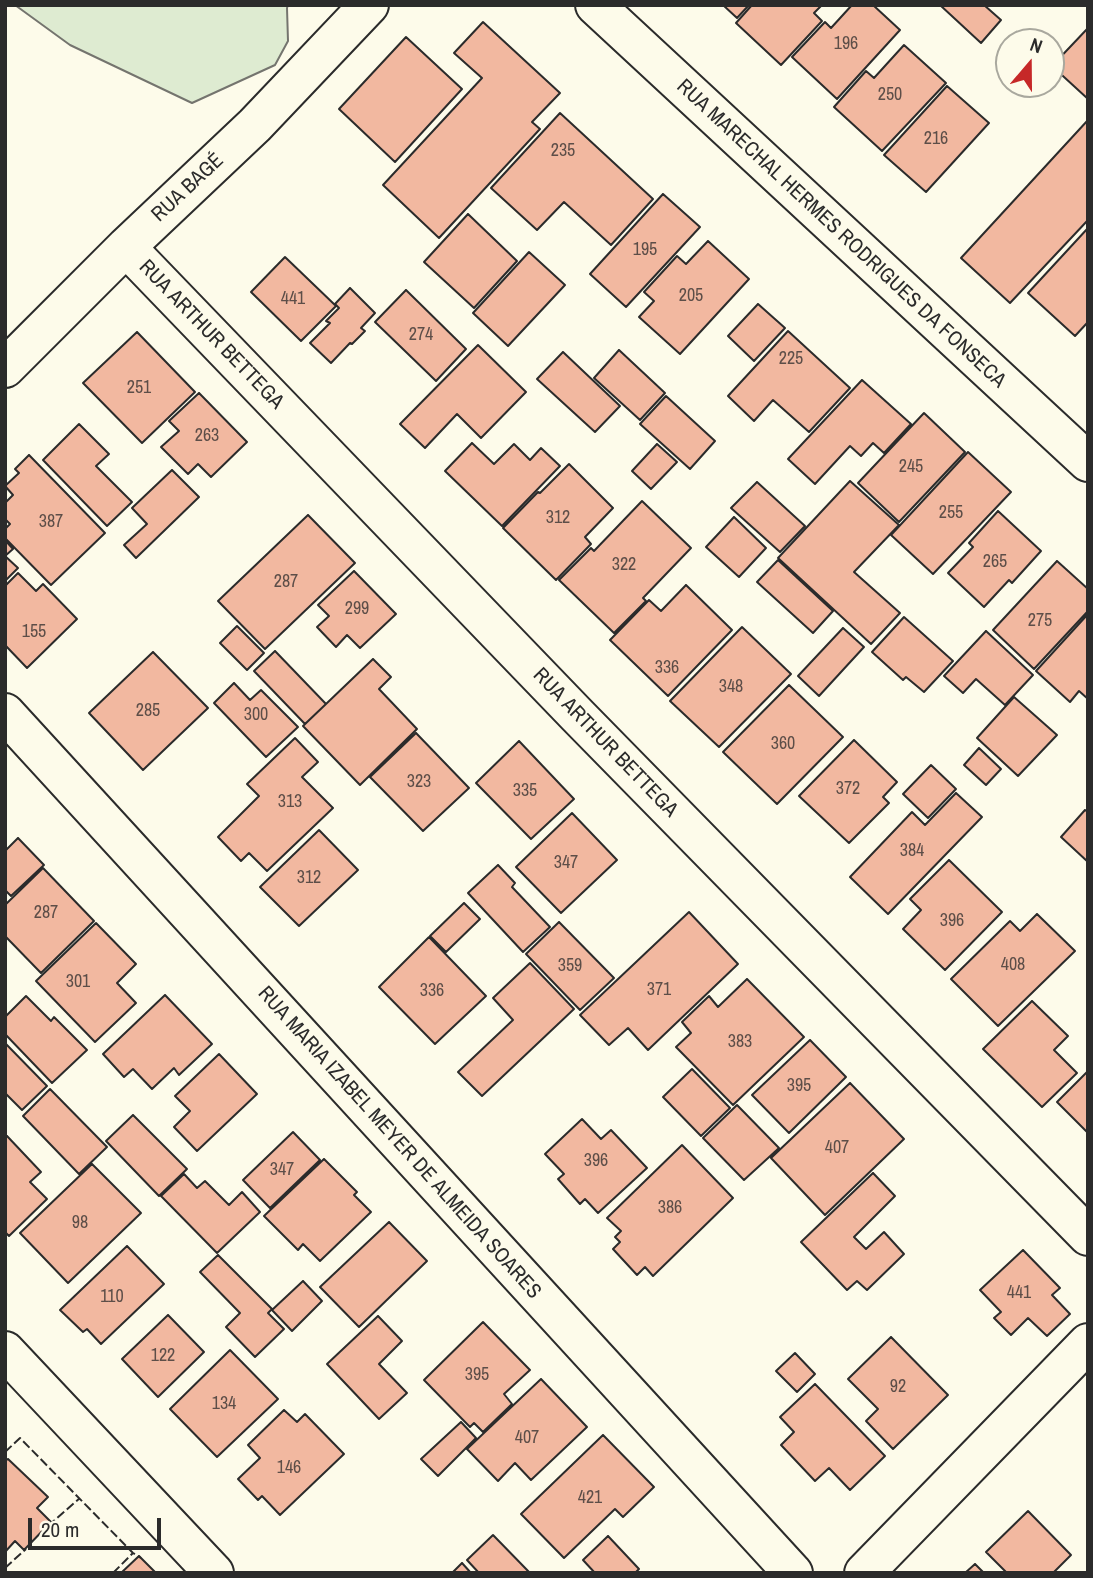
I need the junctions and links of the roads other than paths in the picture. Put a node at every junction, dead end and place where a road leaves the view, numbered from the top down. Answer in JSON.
{"nodes":[{"id":1,"x":369,"y":5,"type":"edge"},
{"id":2,"x":595,"y":5,"type":"edge"},
{"id":3,"x":125,"y":247,"type":"junction"},
{"id":4,"x":5,"y":368,"type":"edge"},
{"id":5,"x":1088,"y":462,"type":"edge"},
{"id":6,"x":5,"y":713,"type":"edge"},
{"id":7,"x":1088,"y":1236,"type":"edge"},
{"id":8,"x":1088,"y":1343,"type":"edge"},
{"id":9,"x":5,"y":1351,"type":"edge"},
{"id":10,"x":214,"y":1573,"type":"edge"},
{"id":11,"x":793,"y":1573,"type":"edge"},
{"id":12,"x":864,"y":1573,"type":"edge"}],
"edges":[{"from":1,"to":3,"type":"street","name":"RUA BAGÉ"},
{"from":2,"to":5,"type":"street","name":"RUA MARECHAL HERMES RODRIGUES DA FONSECA"},
{"from":3,"to":4,"type":"street","name":"RUA BAGÉ"},
{"from":3,"to":7,"type":"street","name":"RUA ARTHUR BETTEGA"},
{"from":6,"to":11,"type":"street","name":"RUA MARIA IZABEL MEYER DE ALMEIDA SOARES"},
{"from":8,"to":12,"type":"street"},
{"from":9,"to":10,"type":"street"}]}
